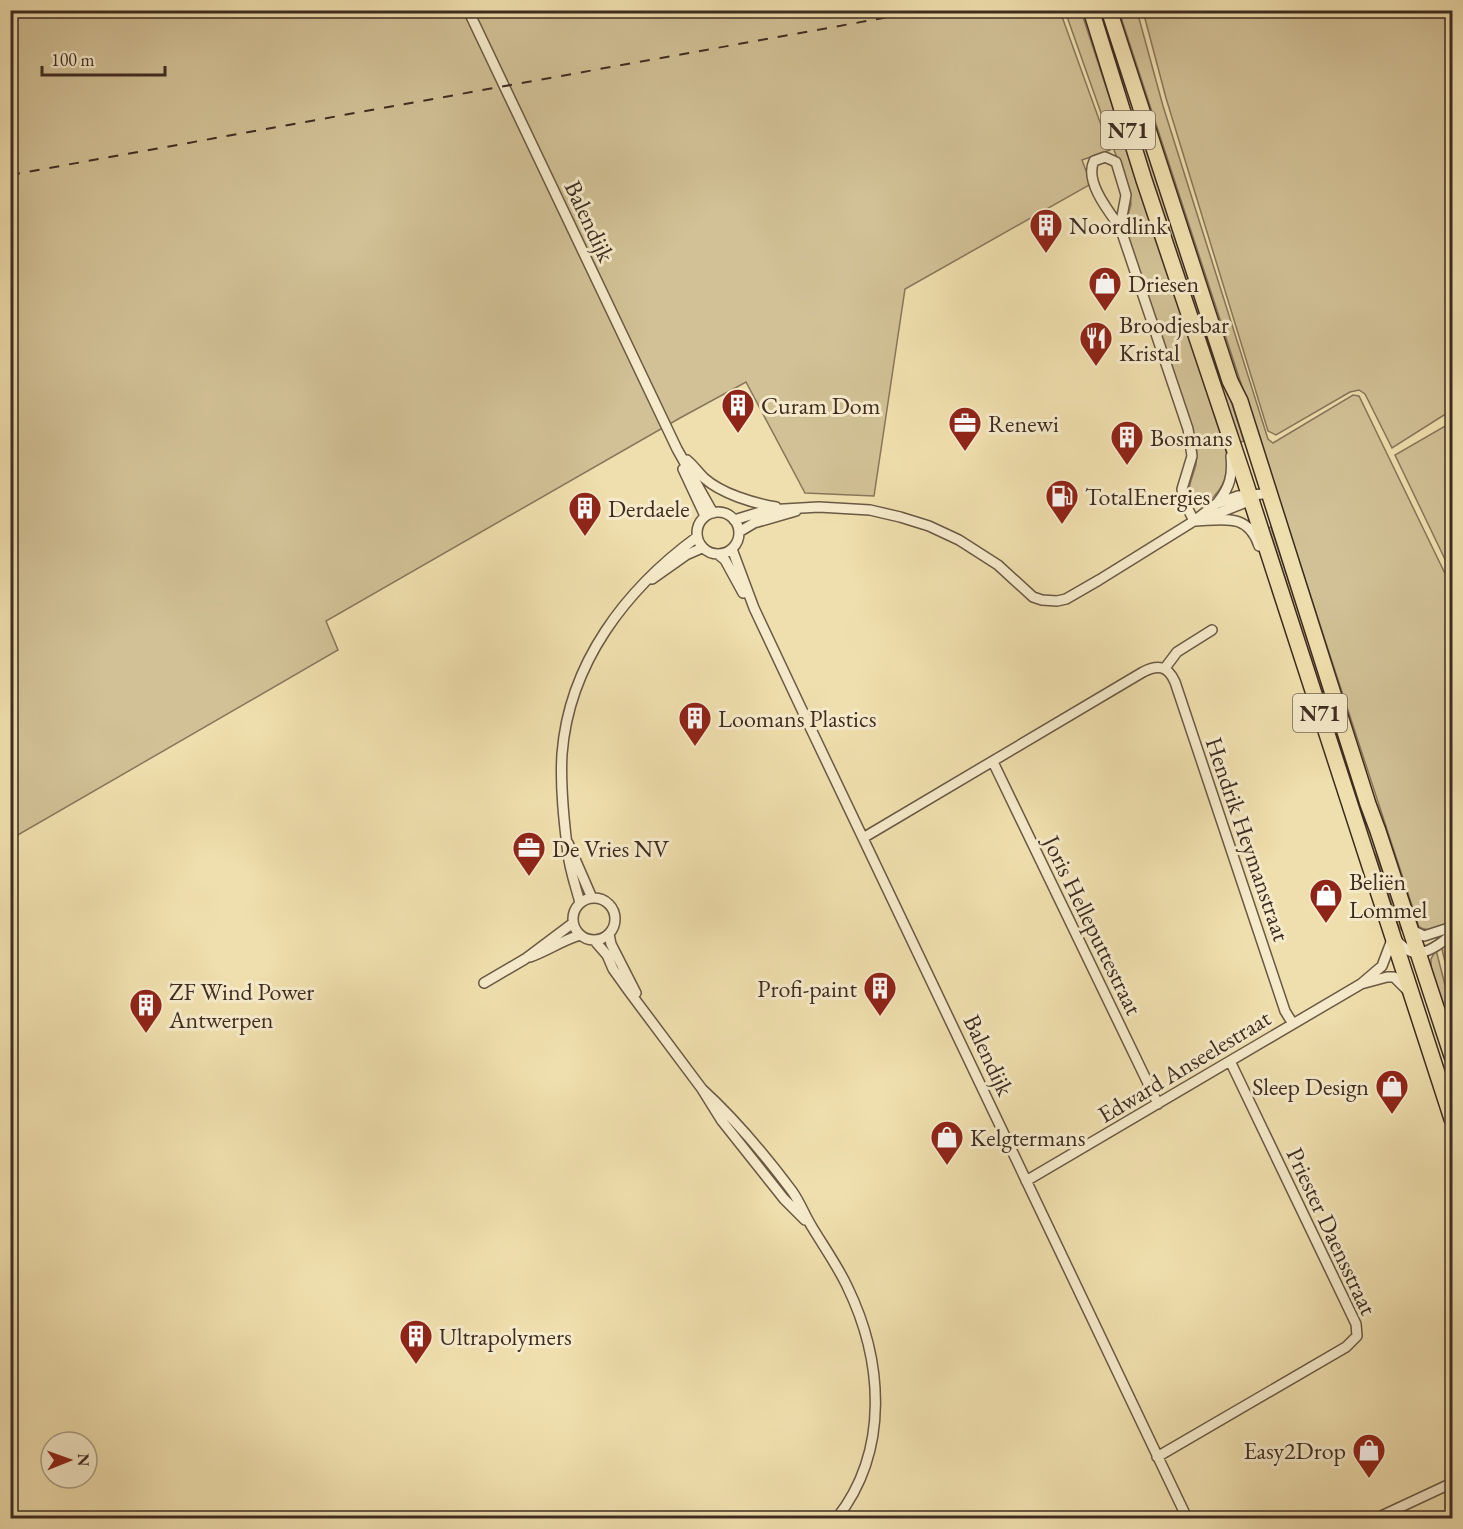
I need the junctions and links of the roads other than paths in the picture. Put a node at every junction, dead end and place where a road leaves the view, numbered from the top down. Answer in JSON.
{"nodes":[{"id":1,"x":468,"y":10,"type":"edge"},
{"id":2,"x":1091,"y":10,"type":"edge"},
{"id":3,"x":1109,"y":10,"type":"edge"},
{"id":4,"x":1120,"y":227,"type":"junction"},
{"id":5,"x":1230,"y":381,"type":"junction"},
{"id":6,"x":1229,"y":433,"type":"junction"},
{"id":7,"x":677,"y":449,"type":"junction"},
{"id":8,"x":1254,"y":496,"type":"junction"},
{"id":9,"x":1216,"y":504,"type":"junction"},
{"id":10,"x":784,"y":508,"type":"junction"},
{"id":11,"x":801,"y":509,"type":"junction"},
{"id":12,"x":709,"y":515,"type":"junction"},
{"id":13,"x":734,"y":520,"type":"junction"},
{"id":14,"x":1194,"y":521,"type":"junction"},
{"id":15,"x":739,"y":532,"type":"junction"},
{"id":16,"x":697,"y":537,"type":"junction"},
{"id":17,"x":702,"y":548,"type":"junction"},
{"id":18,"x":732,"y":549,"type":"junction"},
{"id":19,"x":719,"y":555,"type":"junction"},
{"id":20,"x":1275,"y":576,"type":"junction"},
{"id":21,"x":645,"y":583,"type":"junction"},
{"id":22,"x":754,"y":609,"type":"junction"},
{"id":23,"x":1212,"y":630,"type":"dead end"},
{"id":24,"x":1312,"y":631,"type":"junction"},
{"id":25,"x":1165,"y":668,"type":"junction"},
{"id":26,"x":993,"y":762,"type":"junction"},
{"id":27,"x":863,"y":838,"type":"junction"},
{"id":28,"x":568,"y":841,"type":"junction"},
{"id":29,"x":592,"y":898,"type":"junction"},
{"id":30,"x":580,"y":903,"type":"junction"},
{"id":31,"x":573,"y":923,"type":"junction"},
{"id":32,"x":1452,"y":927,"type":"edge"},
{"id":33,"x":1412,"y":930,"type":"junction"},
{"id":34,"x":609,"y":934,"type":"junction"},
{"id":35,"x":1452,"y":934,"type":"edge"},
{"id":36,"x":580,"y":935,"type":"junction"},
{"id":37,"x":1393,"y":936,"type":"junction"},
{"id":38,"x":594,"y":940,"type":"junction"},
{"id":39,"x":1435,"y":946,"type":"junction"},
{"id":40,"x":1419,"y":953,"type":"junction"},
{"id":41,"x":525,"y":959,"type":"junction"},
{"id":42,"x":1425,"y":973,"type":"junction"},
{"id":43,"x":484,"y":983,"type":"dead end"},
{"id":44,"x":1361,"y":984,"type":"junction"},
{"id":45,"x":1413,"y":998,"type":"junction"},
{"id":46,"x":640,"y":1004,"type":"junction"},
{"id":47,"x":1293,"y":1023,"type":"junction"},
{"id":48,"x":1452,"y":1056,"type":"edge"},
{"id":49,"x":1230,"y":1061,"type":"junction"},
{"id":50,"x":1158,"y":1104,"type":"junction"},
{"id":51,"x":1452,"y":1119,"type":"edge"},
{"id":52,"x":1026,"y":1181,"type":"junction"},
{"id":53,"x":1157,"y":1457,"type":"junction"},
{"id":54,"x":1452,"y":1483,"type":"edge"},
{"id":55,"x":837,"y":1518,"type":"edge"},
{"id":56,"x":1187,"y":1518,"type":"edge"},
{"id":57,"x":1377,"y":1518,"type":"edge"}],
"edges":[{"from":1,"to":7,"type":"street","name":"Balendijk"},
{"from":2,"to":6,"type":"highway","number":"N71"},
{"from":3,"to":5,"type":"highway","number":"N71"},
{"from":4,"to":4,"type":"street"},
{"from":4,"to":14,"type":"street"},
{"from":5,"to":8,"type":"highway","number":"N71"},
{"from":5,"to":24,"type":"highway","number":"N71"},
{"from":6,"to":8,"type":"highway","number":"N71"},
{"from":6,"to":9,"type":"street"},
{"from":7,"to":10,"type":"street"},
{"from":7,"to":12,"type":"street"},
{"from":8,"to":9,"type":"street"},
{"from":8,"to":14,"type":"street"},
{"from":8,"to":20,"type":"highway","number":"N71"},
{"from":8,"to":24,"type":"highway","number":"N71"},
{"from":9,"to":14,"type":"street"},
{"from":10,"to":11,"type":"street"},
{"from":10,"to":13,"type":"street"},
{"from":11,"to":14,"type":"street"},
{"from":11,"to":15,"type":"street"},
{"from":12,"to":13,"type":"street"},
{"from":12,"to":16,"type":"street"},
{"from":13,"to":15,"type":"street"},
{"from":14,"to":20,"type":"street"},
{"from":15,"to":18,"type":"street"},
{"from":16,"to":17,"type":"street"},
{"from":16,"to":21,"type":"street"},
{"from":17,"to":19,"type":"street"},
{"from":17,"to":21,"type":"street"},
{"from":18,"to":19,"type":"street"},
{"from":18,"to":22,"type":"street","name":"Balendijk"},
{"from":19,"to":22,"type":"street","name":"Balendijk"},
{"from":20,"to":37,"type":"highway","number":"N71"},
{"from":21,"to":28,"type":"street"},
{"from":22,"to":27,"type":"street","name":"Balendijk"},
{"from":23,"to":25,"type":"street"},
{"from":24,"to":33,"type":"highway","number":"N71"},
{"from":25,"to":26,"type":"street"},
{"from":25,"to":47,"type":"street","name":"Hendrik Heymanstraat"},
{"from":26,"to":27,"type":"street"},
{"from":26,"to":50,"type":"street","name":"Joris Helleputtestraat"},
{"from":27,"to":52,"type":"street","name":"Balendijk"},
{"from":28,"to":29,"type":"street"},
{"from":28,"to":30,"type":"street"},
{"from":29,"to":30,"type":"street"},
{"from":29,"to":34,"type":"street"},
{"from":30,"to":31,"type":"street"},
{"from":31,"to":36,"type":"street"},
{"from":31,"to":41,"type":"street"},
{"from":32,"to":33,"type":"street"},
{"from":33,"to":40,"type":"highway","number":"N71"},
{"from":34,"to":38,"type":"street"},
{"from":34,"to":46,"type":"street"},
{"from":35,"to":39,"type":"street"},
{"from":36,"to":38,"type":"street"},
{"from":36,"to":41,"type":"street"},
{"from":37,"to":40,"type":"street"},
{"from":37,"to":44,"type":"street","name":"Edward Anseelestraat"},
{"from":37,"to":45,"type":"highway","number":"N71"},
{"from":38,"to":46,"type":"street"},
{"from":39,"to":40,"type":"street"},
{"from":39,"to":42,"type":"street"},
{"from":40,"to":42,"type":"highway","number":"N71"},
{"from":41,"to":43,"type":"street"},
{"from":42,"to":48,"type":"highway","number":"N71"},
{"from":44,"to":45,"type":"street","name":"Edward Anseelestraat"},
{"from":44,"to":47,"type":"street","name":"Edward Anseelestraat"},
{"from":45,"to":51,"type":"highway","number":"N71"},
{"from":46,"to":55,"type":"street"},
{"from":47,"to":49,"type":"street","name":"Edward Anseelestraat"},
{"from":49,"to":50,"type":"street","name":"Edward Anseelestraat"},
{"from":49,"to":53,"type":"street","name":"Priester Daensstraat"},
{"from":50,"to":52,"type":"street","name":"Edward Anseelestraat"},
{"from":52,"to":53,"type":"street","name":"Balendijk"},
{"from":53,"to":56,"type":"street","name":"Balendijk"},
{"from":54,"to":57,"type":"street"}]}
